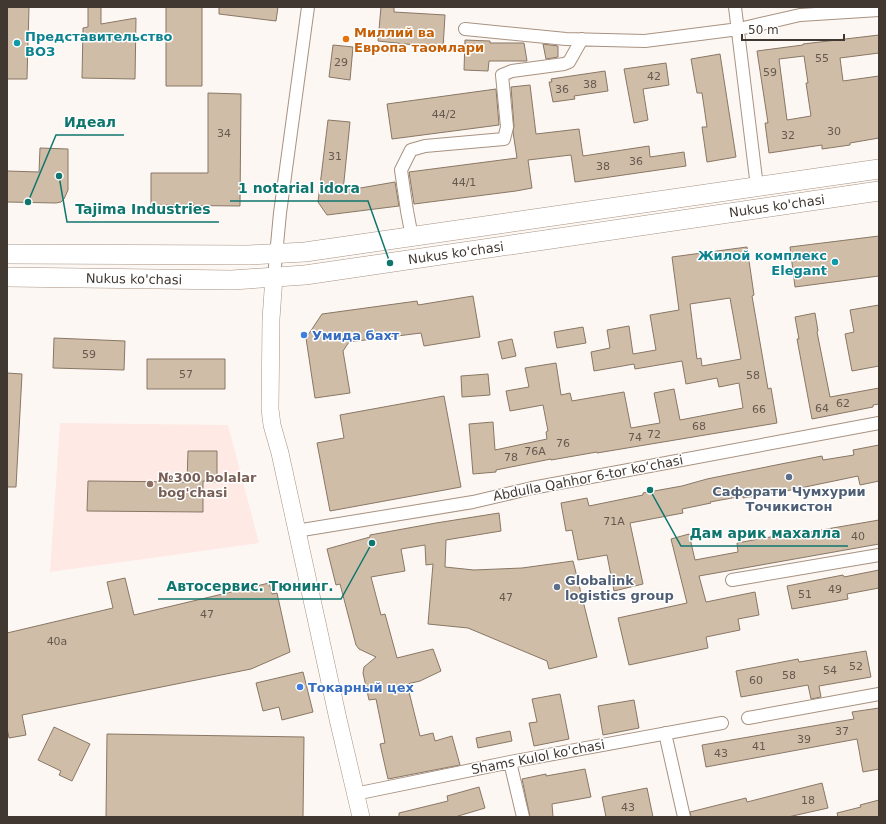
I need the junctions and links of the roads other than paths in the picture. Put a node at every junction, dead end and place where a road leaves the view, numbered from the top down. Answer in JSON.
{"nodes":[{"id":1,"x":308,"y":7,"type":"edge"},
{"id":2,"x":735,"y":7,"type":"edge"},
{"id":3,"x":816,"y":7,"type":"edge"},
{"id":4,"x":879,"y":10,"type":"edge"},
{"id":5,"x":800,"y":15,"type":"junction"},
{"id":6,"x":465,"y":29,"type":"dead end"},
{"id":7,"x":739,"y":30,"type":"junction"},
{"id":8,"x":582,"y":39,"type":"junction"},
{"id":9,"x":879,"y":169,"type":"edge"},
{"id":10,"x":757,"y":187,"type":"junction"},
{"id":11,"x":879,"y":191,"type":"edge"},
{"id":12,"x":412,"y":237,"type":"junction"},
{"id":13,"x":7,"y":254,"type":"edge"},
{"id":14,"x":276,"y":254,"type":"junction"},
{"id":15,"x":7,"y":277,"type":"edge"},
{"id":16,"x":274,"y":278,"type":"junction"},
{"id":17,"x":879,"y":423,"type":"edge"},
{"id":18,"x":296,"y":531,"type":"junction"},
{"id":19,"x":879,"y":555,"type":"edge"},
{"id":20,"x":732,"y":580,"type":"dead end"},
{"id":21,"x":879,"y":694,"type":"edge"},
{"id":22,"x":748,"y":718,"type":"dead end"},
{"id":23,"x":722,"y":723,"type":"dead end"},
{"id":24,"x":665,"y":733,"type":"junction"},
{"id":25,"x":510,"y":762,"type":"junction"},
{"id":26,"x":356,"y":794,"type":"junction"},
{"id":27,"x":361,"y":817,"type":"edge"},
{"id":28,"x":522,"y":817,"type":"edge"},
{"id":29,"x":684,"y":817,"type":"edge"}],
"edges":[{"from":1,"to":14,"type":"street"},
{"from":2,"to":7,"type":"street"},
{"from":3,"to":5,"type":"street"},
{"from":4,"to":5,"type":"street"},
{"from":5,"to":7,"type":"street"},
{"from":6,"to":8,"type":"street"},
{"from":7,"to":8,"type":"street"},
{"from":7,"to":10,"type":"street"},
{"from":8,"to":12,"type":"street"},
{"from":9,"to":10,"type":"main road","name":"Nukus ko'chasi"},
{"from":10,"to":12,"type":"main road","name":"Nukus ko'chasi"},
{"from":11,"to":16,"type":"main road","name":"Nukus ko'chasi"},
{"from":12,"to":14,"type":"main road","name":"Nukus ko'chasi"},
{"from":13,"to":14,"type":"main road","name":"Nukus ko'chasi"},
{"from":14,"to":16,"type":"street"},
{"from":15,"to":16,"type":"main road","name":"Nukus ko'chasi"},
{"from":16,"to":18,"type":"street"},
{"from":17,"to":18,"type":"street","name":"Abdulla Qahhor 6-tor koʻchasi"},
{"from":18,"to":26,"type":"street"},
{"from":19,"to":20,"type":"street"},
{"from":21,"to":22,"type":"street"},
{"from":23,"to":24,"type":"street","name":"Shams Kulol ko'chasi"},
{"from":24,"to":25,"type":"street","name":"Shams Kulol ko'chasi"},
{"from":24,"to":29,"type":"street"},
{"from":25,"to":26,"type":"street","name":"Shams Kulol ko'chasi"},
{"from":25,"to":28,"type":"street"},
{"from":26,"to":27,"type":"street"}]}
